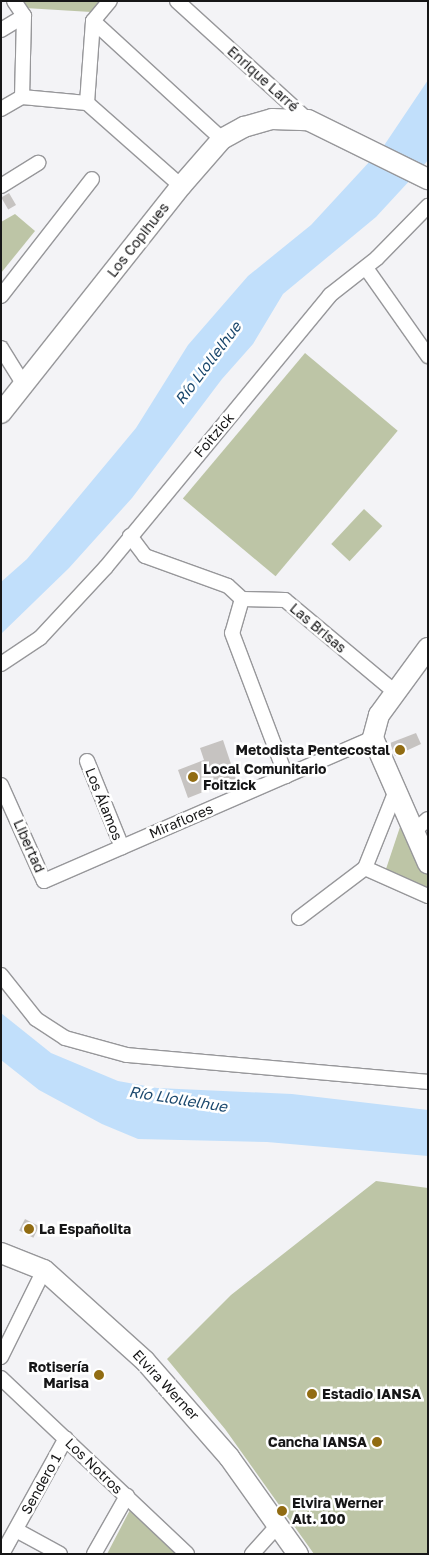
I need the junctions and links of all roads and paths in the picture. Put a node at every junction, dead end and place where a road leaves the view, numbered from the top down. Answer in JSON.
{"nodes":[{"id":1,"x":14,"y":1,"type":"edge"},
{"id":2,"x":110,"y":1,"type":"edge"},
{"id":3,"x":178,"y":1,"type":"edge"},
{"id":4,"x":24,"y":16,"type":"junction"},
{"id":5,"x":94,"y":21,"type":"junction"},
{"id":6,"x":1,"y":30,"type":"edge"},
{"id":7,"x":22,"y":97,"type":"junction"},
{"id":8,"x":87,"y":103,"type":"junction"},
{"id":9,"x":1,"y":109,"type":"edge"},
{"id":10,"x":308,"y":120,"type":"junction"},
{"id":11,"x":222,"y":139,"type":"junction"},
{"id":12,"x":38,"y":163,"type":"dead end"},
{"id":13,"x":92,"y":179,"type":"dead end"},
{"id":14,"x":428,"y":179,"type":"edge"},
{"id":15,"x":1,"y":186,"type":"edge"},
{"id":16,"x":181,"y":186,"type":"junction"},
{"id":17,"x":428,"y":206,"type":"edge"},
{"id":18,"x":366,"y":268,"type":"junction"},
{"id":19,"x":1,"y":296,"type":"edge"},
{"id":20,"x":1,"y":348,"type":"edge"},
{"id":21,"x":428,"y":356,"type":"edge"},
{"id":22,"x":24,"y":385,"type":"junction"},
{"id":23,"x":1,"y":413,"type":"edge"},
{"id":24,"x":130,"y":536,"type":"junction"},
{"id":25,"x":242,"y":599,"type":"junction"},
{"id":26,"x":428,"y":648,"type":"edge"},
{"id":27,"x":1,"y":664,"type":"edge"},
{"id":28,"x":394,"y":691,"type":"junction"},
{"id":29,"x":373,"y":738,"type":"junction"},
{"id":30,"x":87,"y":761,"type":"dead end"},
{"id":31,"x":286,"y":776,"type":"junction"},
{"id":32,"x":1,"y":784,"type":"edge"},
{"id":33,"x":395,"y":793,"type":"junction"},
{"id":34,"x":421,"y":825,"type":"edge"},
{"id":35,"x":122,"y":847,"type":"junction"},
{"id":36,"x":428,"y":863,"type":"edge"},
{"id":37,"x":365,"y":868,"type":"junction"},
{"id":38,"x":44,"y":881,"type":"joint"},
{"id":39,"x":428,"y":896,"type":"edge"},
{"id":40,"x":299,"y":918,"type":"dead end"},
{"id":41,"x":1,"y":975,"type":"edge"},
{"id":42,"x":428,"y":1082,"type":"edge"},
{"id":43,"x":1,"y":1253,"type":"edge"},
{"id":44,"x":44,"y":1270,"type":"junction"},
{"id":45,"x":1,"y":1357,"type":"edge"},
{"id":46,"x":1,"y":1378,"type":"edge"},
{"id":47,"x":66,"y":1438,"type":"junction"},
{"id":48,"x":127,"y":1496,"type":"junction"},
{"id":49,"x":278,"y":1525,"type":"junction"},
{"id":50,"x":16,"y":1530,"type":"junction"},
{"id":51,"x":2,"y":1554,"type":"edge"},
{"id":52,"x":60,"y":1554,"type":"edge"},
{"id":53,"x":94,"y":1554,"type":"edge"},
{"id":54,"x":187,"y":1554,"type":"edge"},
{"id":55,"x":252,"y":1554,"type":"edge"},
{"id":56,"x":298,"y":1554,"type":"edge"}],
"edges":[{"from":1,"to":4,"type":"street"},
{"from":2,"to":5,"type":"street"},
{"from":3,"to":10,"type":"street","name":"Enrique Larré"},
{"from":4,"to":6,"type":"street"},
{"from":4,"to":7,"type":"street"},
{"from":5,"to":8,"type":"street"},
{"from":5,"to":11,"type":"street"},
{"from":7,"to":8,"type":"street"},
{"from":7,"to":9,"type":"street"},
{"from":8,"to":16,"type":"street"},
{"from":10,"to":11,"type":"main road","name":"Los Copihues"},
{"from":10,"to":14,"type":"main road","name":"Enrique Larré"},
{"from":11,"to":16,"type":"main road","name":"Los Copihues"},
{"from":12,"to":15,"type":"street"},
{"from":13,"to":19,"type":"street"},
{"from":16,"to":22,"type":"main road","name":"Los Copihues"},
{"from":17,"to":18,"type":"street","name":"Foitzick"},
{"from":18,"to":21,"type":"street"},
{"from":18,"to":24,"type":"street","name":"Foitzick"},
{"from":20,"to":22,"type":"street"},
{"from":22,"to":23,"type":"main road","name":"Los Copihues"},
{"from":24,"to":25,"type":"street"},
{"from":24,"to":27,"type":"street","name":"Foitzick"},
{"from":25,"to":28,"type":"street","name":"Las Brisas"},
{"from":25,"to":31,"type":"street"},
{"from":26,"to":28,"type":"main road"},
{"from":28,"to":29,"type":"main road"},
{"from":29,"to":31,"type":"street","name":"Miraflores"},
{"from":29,"to":33,"type":"main road"},
{"from":30,"to":35,"type":"street","name":"Los Álamos"},
{"from":31,"to":35,"type":"street","name":"Miraflores"},
{"from":32,"to":38,"type":"street","name":"Libertad"},
{"from":33,"to":34,"type":"main road"},
{"from":33,"to":37,"type":"street"},
{"from":34,"to":36,"type":"main road"},
{"from":35,"to":38,"type":"street","name":"Miraflores"},
{"from":37,"to":39,"type":"street"},
{"from":37,"to":40,"type":"street"},
{"from":41,"to":42,"type":"street"},
{"from":43,"to":44,"type":"main road","name":"Elvira Werner"},
{"from":44,"to":45,"type":"street"},
{"from":44,"to":49,"type":"main road","name":"Elvira Werner"},
{"from":46,"to":47,"type":"street","name":"Los Notros"},
{"from":47,"to":48,"type":"street","name":"Los Notros"},
{"from":47,"to":50,"type":"street","name":"Sendero 1"},
{"from":48,"to":53,"type":"street"},
{"from":48,"to":54,"type":"street","name":"Los Notros"},
{"from":49,"to":55,"type":"street"},
{"from":49,"to":56,"type":"main road","name":"Elvira Werner"},
{"from":50,"to":51,"type":"street","name":"Sendero 1"},
{"from":50,"to":52,"type":"street","name":"Sendero 1"}]}
